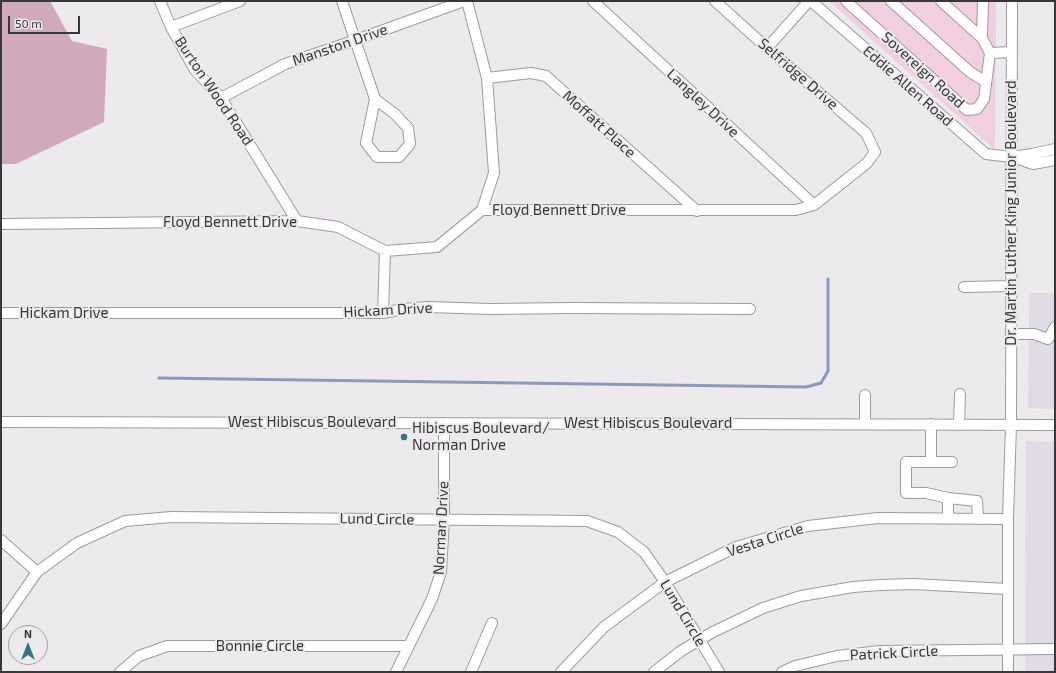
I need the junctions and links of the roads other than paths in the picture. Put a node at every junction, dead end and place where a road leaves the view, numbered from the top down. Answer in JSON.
{"nodes":[{"id":1,"x":160,"y":1,"type":"edge"},
{"id":2,"x":239,"y":1,"type":"edge"},
{"id":3,"x":342,"y":1,"type":"edge"},
{"id":4,"x":464,"y":1,"type":"edge"},
{"id":5,"x":467,"y":1,"type":"edge"},
{"id":6,"x":593,"y":1,"type":"edge"},
{"id":7,"x":715,"y":1,"type":"edge"},
{"id":8,"x":810,"y":1,"type":"edge"},
{"id":9,"x":846,"y":1,"type":"edge"},
{"id":10,"x":891,"y":1,"type":"edge"},
{"id":11,"x":942,"y":1,"type":"edge"},
{"id":12,"x":983,"y":1,"type":"edge"},
{"id":13,"x":1012,"y":1,"type":"edge"},
{"id":14,"x":171,"y":27,"type":"junction"},
{"id":15,"x":982,"y":38,"type":"junction"},
{"id":16,"x":356,"y":40,"type":"junction"},
{"id":17,"x":767,"y":48,"type":"junction"},
{"id":18,"x":1011,"y":52,"type":"junction"},
{"id":19,"x":990,"y":53,"type":"junction"},
{"id":20,"x":487,"y":78,"type":"junction"},
{"id":21,"x":986,"y":82,"type":"junction"},
{"id":22,"x":221,"y":98,"type":"junction"},
{"id":23,"x":375,"y":98,"type":"junction"},
{"id":24,"x":1055,"y":149,"type":"edge"},
{"id":25,"x":875,"y":152,"type":"joint"},
{"id":26,"x":1011,"y":157,"type":"junction"},
{"id":27,"x":1055,"y":160,"type":"edge"},
{"id":28,"x":814,"y":205,"type":"junction"},
{"id":29,"x":482,"y":210,"type":"junction"},
{"id":30,"x":697,"y":211,"type":"junction"},
{"id":31,"x":297,"y":221,"type":"junction"},
{"id":32,"x":1,"y":224,"type":"edge"},
{"id":33,"x":386,"y":251,"type":"junction"},
{"id":34,"x":1011,"y":286,"type":"junction"},
{"id":35,"x":964,"y":287,"type":"dead end"},
{"id":36,"x":750,"y":310,"type":"dead end"},
{"id":37,"x":1,"y":313,"type":"edge"},
{"id":38,"x":383,"y":313,"type":"junction"},
{"id":39,"x":1055,"y":327,"type":"edge"},
{"id":40,"x":1011,"y":334,"type":"junction"},
{"id":41,"x":960,"y":394,"type":"dead end"},
{"id":42,"x":865,"y":395,"type":"dead end"},
{"id":43,"x":1,"y":422,"type":"edge"},
{"id":44,"x":444,"y":423,"type":"junction"},
{"id":45,"x":865,"y":424,"type":"junction"},
{"id":46,"x":931,"y":424,"type":"junction"},
{"id":47,"x":959,"y":424,"type":"junction"},
{"id":48,"x":1011,"y":424,"type":"junction"},
{"id":49,"x":1055,"y":425,"type":"edge"},
{"id":50,"x":931,"y":462,"type":"junction"},
{"id":51,"x":952,"y":462,"type":"dead end"},
{"id":52,"x":948,"y":498,"type":"junction"},
{"id":53,"x":948,"y":519,"type":"junction"},
{"id":54,"x":978,"y":519,"type":"junction"},
{"id":55,"x":1008,"y":519,"type":"junction"},
{"id":56,"x":444,"y":520,"type":"junction"},
{"id":57,"x":1,"y":540,"type":"edge"},
{"id":58,"x":37,"y":572,"type":"junction"},
{"id":59,"x":665,"y":582,"type":"junction"},
{"id":60,"x":1008,"y":589,"type":"junction"},
{"id":61,"x":492,"y":623,"type":"dead end"},
{"id":62,"x":1,"y":624,"type":"edge"},
{"id":63,"x":700,"y":640,"type":"junction"},
{"id":64,"x":407,"y":646,"type":"junction"},
{"id":65,"x":1008,"y":649,"type":"junction"},
{"id":66,"x":1055,"y":649,"type":"edge"},
{"id":67,"x":120,"y":672,"type":"edge"},
{"id":68,"x":396,"y":672,"type":"edge"},
{"id":69,"x":471,"y":672,"type":"edge"},
{"id":70,"x":561,"y":672,"type":"edge"},
{"id":71,"x":654,"y":672,"type":"edge"},
{"id":72,"x":719,"y":672,"type":"edge"},
{"id":73,"x":782,"y":672,"type":"edge"},
{"id":74,"x":1008,"y":672,"type":"edge"}],
"edges":[{"from":1,"to":14,"type":"street","name":"Burton Wood Road"},
{"from":2,"to":14,"type":"street"},
{"from":3,"to":16,"type":"street"},
{"from":4,"to":16,"type":"street","name":"Manston Drive"},
{"from":5,"to":20,"type":"street"},
{"from":6,"to":28,"type":"street","name":"Langley Drive"},
{"from":7,"to":17,"type":"street","name":"Selfridge Drive"},
{"from":8,"to":17,"type":"street"},
{"from":8,"to":26,"type":"street","name":"Eddie Allen Road"},
{"from":9,"to":21,"type":"street","name":"Sovereign Road"},
{"from":10,"to":21,"type":"street"},
{"from":11,"to":15,"type":"street"},
{"from":12,"to":15,"type":"street"},
{"from":13,"to":18,"type":"street","name":"Dr. Martin Luther King Junior Boulevard"},
{"from":14,"to":22,"type":"street","name":"Burton Wood Road"},
{"from":15,"to":19,"type":"street"},
{"from":16,"to":22,"type":"street","name":"Manston Drive"},
{"from":16,"to":23,"type":"street"},
{"from":17,"to":25,"type":"street","name":"Selfridge Drive"},
{"from":18,"to":19,"type":"street"},
{"from":18,"to":26,"type":"street","name":"Dr. Martin Luther King Junior Boulevard"},
{"from":19,"to":21,"type":"street","name":"Sovereign Road"},
{"from":20,"to":29,"type":"street"},
{"from":20,"to":30,"type":"street","name":"Moffatt Place"},
{"from":22,"to":31,"type":"street","name":"Burton Wood Road"},
{"from":23,"to":23,"type":"street"},
{"from":24,"to":26,"type":"street"},
{"from":25,"to":28,"type":"street","name":"Floyd Bennett Drive"},
{"from":26,"to":27,"type":"street"},
{"from":26,"to":34,"type":"street","name":"Dr. Martin Luther King Junior Boulevard"},
{"from":28,"to":30,"type":"street","name":"Floyd Bennett Drive"},
{"from":29,"to":30,"type":"street","name":"Floyd Bennett Drive"},
{"from":29,"to":33,"type":"street","name":"Floyd Bennett Drive"},
{"from":31,"to":32,"type":"street","name":"Floyd Bennett Drive"},
{"from":31,"to":33,"type":"street","name":"Floyd Bennett Drive"},
{"from":33,"to":38,"type":"street"},
{"from":34,"to":35,"type":"street"},
{"from":34,"to":40,"type":"street","name":"Dr. Martin Luther King Junior Boulevard"},
{"from":36,"to":38,"type":"street","name":"Hickam Drive"},
{"from":37,"to":38,"type":"street","name":"Hickam Drive"},
{"from":39,"to":40,"type":"street"},
{"from":40,"to":48,"type":"street","name":"Dr. Martin Luther King Junior Boulevard"},
{"from":41,"to":47,"type":"street"},
{"from":42,"to":45,"type":"street"},
{"from":43,"to":44,"type":"street","name":"West Hibiscus Boulevard"},
{"from":44,"to":45,"type":"street","name":"West Hibiscus Boulevard"},
{"from":44,"to":56,"type":"street","name":"Norman Drive"},
{"from":45,"to":46,"type":"street","name":"West Hibiscus Boulevard"},
{"from":46,"to":47,"type":"street","name":"West Hibiscus Boulevard"},
{"from":46,"to":50,"type":"street"},
{"from":47,"to":48,"type":"street","name":"West Hibiscus Boulevard"},
{"from":48,"to":49,"type":"street","name":"West Hibiscus Boulevard"},
{"from":48,"to":55,"type":"street","name":"Dr. Martin Luther King Junior Boulevard"},
{"from":50,"to":51,"type":"street"},
{"from":50,"to":52,"type":"street"},
{"from":52,"to":53,"type":"street"},
{"from":52,"to":54,"type":"street"},
{"from":53,"to":54,"type":"street","name":"Vesta Circle"},
{"from":53,"to":59,"type":"street","name":"Vesta Circle"},
{"from":54,"to":55,"type":"street","name":"Vesta Circle"},
{"from":55,"to":60,"type":"street","name":"Dr. Martin Luther King Junior Boulevard"},
{"from":56,"to":58,"type":"street","name":"Lund Circle"},
{"from":56,"to":59,"type":"street","name":"Lund Circle"},
{"from":56,"to":64,"type":"street","name":"Norman Drive"},
{"from":57,"to":58,"type":"street"},
{"from":58,"to":62,"type":"street","name":"Lund Circle"},
{"from":59,"to":63,"type":"street","name":"Lund Circle"},
{"from":59,"to":70,"type":"street","name":"Vesta Circle"},
{"from":60,"to":63,"type":"street"},
{"from":60,"to":65,"type":"street","name":"Dr. Martin Luther King Junior Boulevard"},
{"from":61,"to":69,"type":"street"},
{"from":63,"to":71,"type":"street"},
{"from":63,"to":72,"type":"street","name":"Lund Circle"},
{"from":64,"to":67,"type":"street","name":"Bonnie Circle"},
{"from":64,"to":68,"type":"street","name":"Norman Drive"},
{"from":65,"to":66,"type":"street","name":"Patrick Circle"},
{"from":65,"to":73,"type":"street","name":"Patrick Circle"},
{"from":65,"to":74,"type":"street","name":"Dr. Martin Luther King Junior Boulevard"}]}
